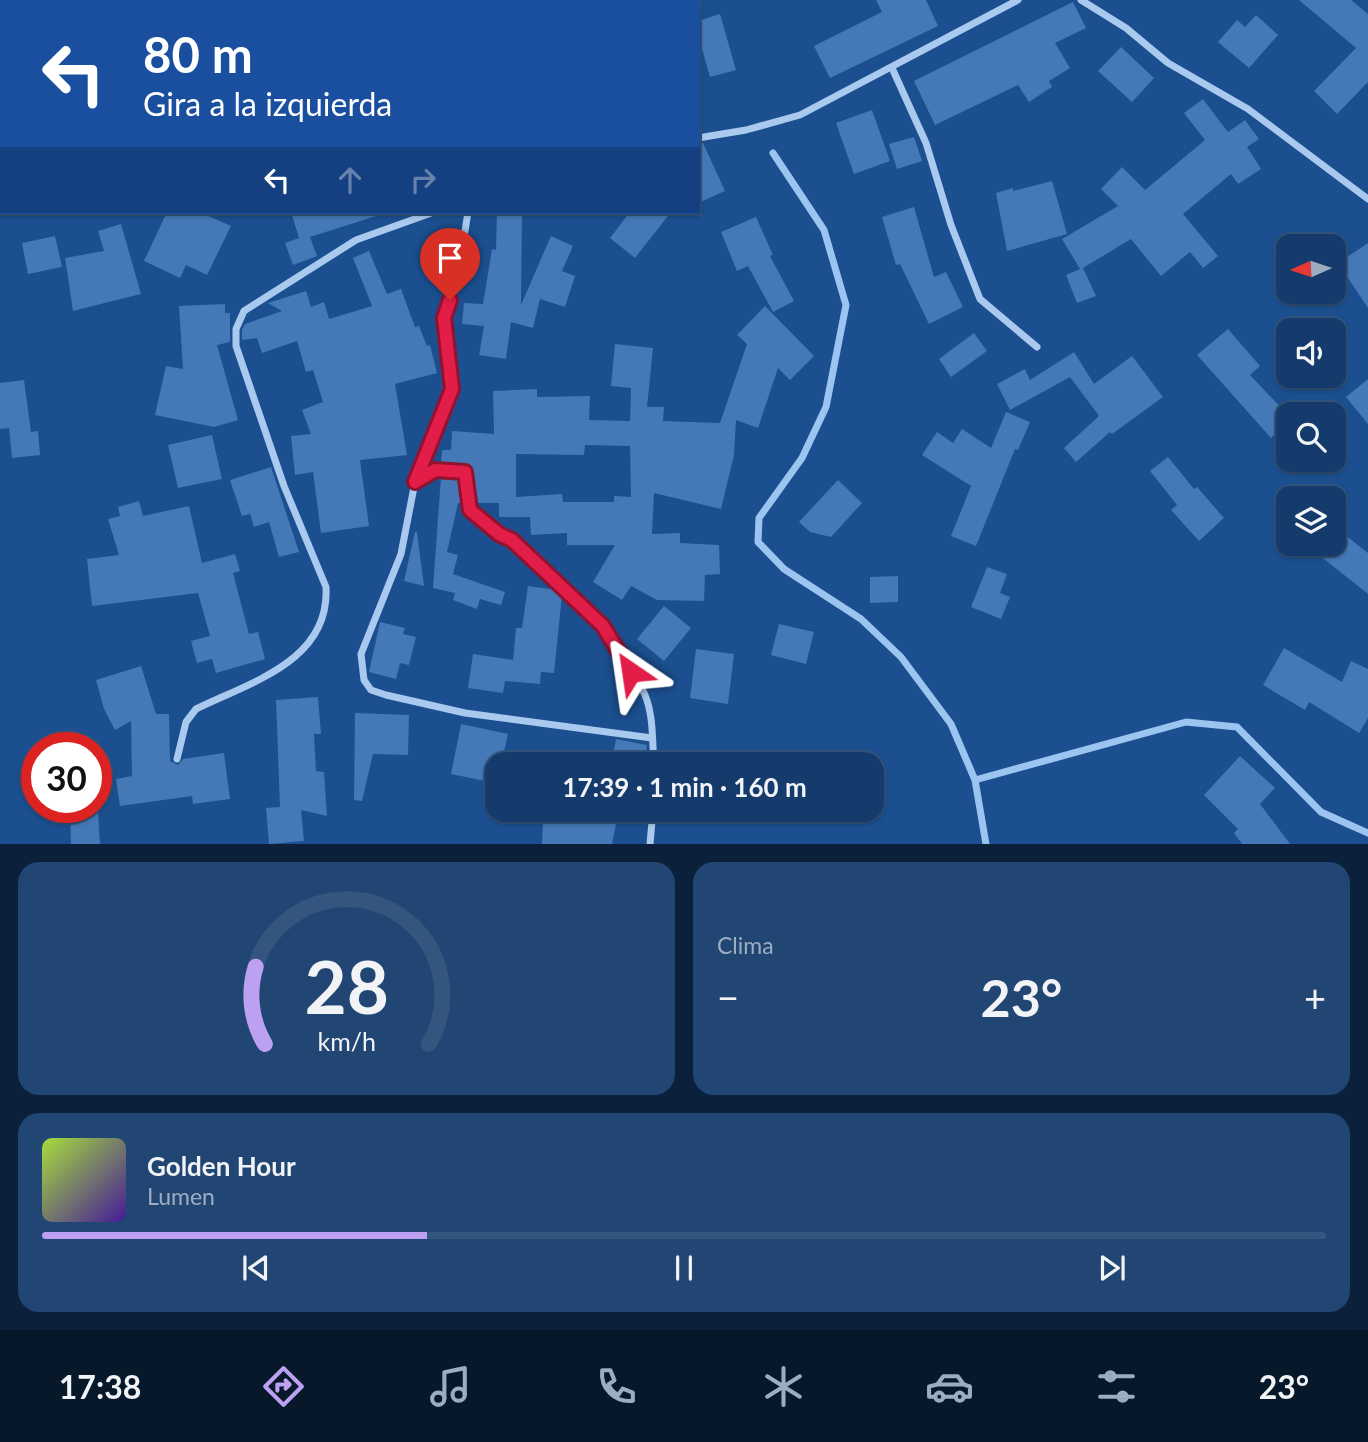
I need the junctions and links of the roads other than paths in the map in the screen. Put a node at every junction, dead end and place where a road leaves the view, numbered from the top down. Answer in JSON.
{"nodes":[{"id":1,"x":1018,"y":0,"type":"edge"},
{"id":2,"x":1081,"y":0,"type":"edge"},
{"id":3,"x":892,"y":68,"type":"junction"},
{"id":4,"x":700,"y":138,"type":"edge"},
{"id":5,"x":1368,"y":199,"type":"edge"},
{"id":6,"x":428,"y":214,"type":"edge"},
{"id":7,"x":468,"y":214,"type":"edge"},
{"id":8,"x":1037,"y":346,"type":"dead end"},
{"id":9,"x":415,"y":482,"type":"junction"},
{"id":10,"x":652,"y":738,"type":"junction"},
{"id":11,"x":653,"y":752,"type":"edge"},
{"id":12,"x":177,"y":759,"type":"dead end"},
{"id":13,"x":652,"y":822,"type":"edge"},
{"id":14,"x":650,"y":844,"type":"edge"}],
"edges":[{"from":1,"to":3,"type":"street"},
{"from":2,"to":5,"type":"street"},
{"from":3,"to":4,"type":"street"},
{"from":3,"to":8,"type":"street"},
{"from":6,"to":12,"type":"street"},
{"from":7,"to":9,"type":"street"},
{"from":9,"to":10,"type":"street"},
{"from":9,"to":10,"type":"street"},
{"from":10,"to":11,"type":"street"},
{"from":13,"to":14,"type":"street"}]}
